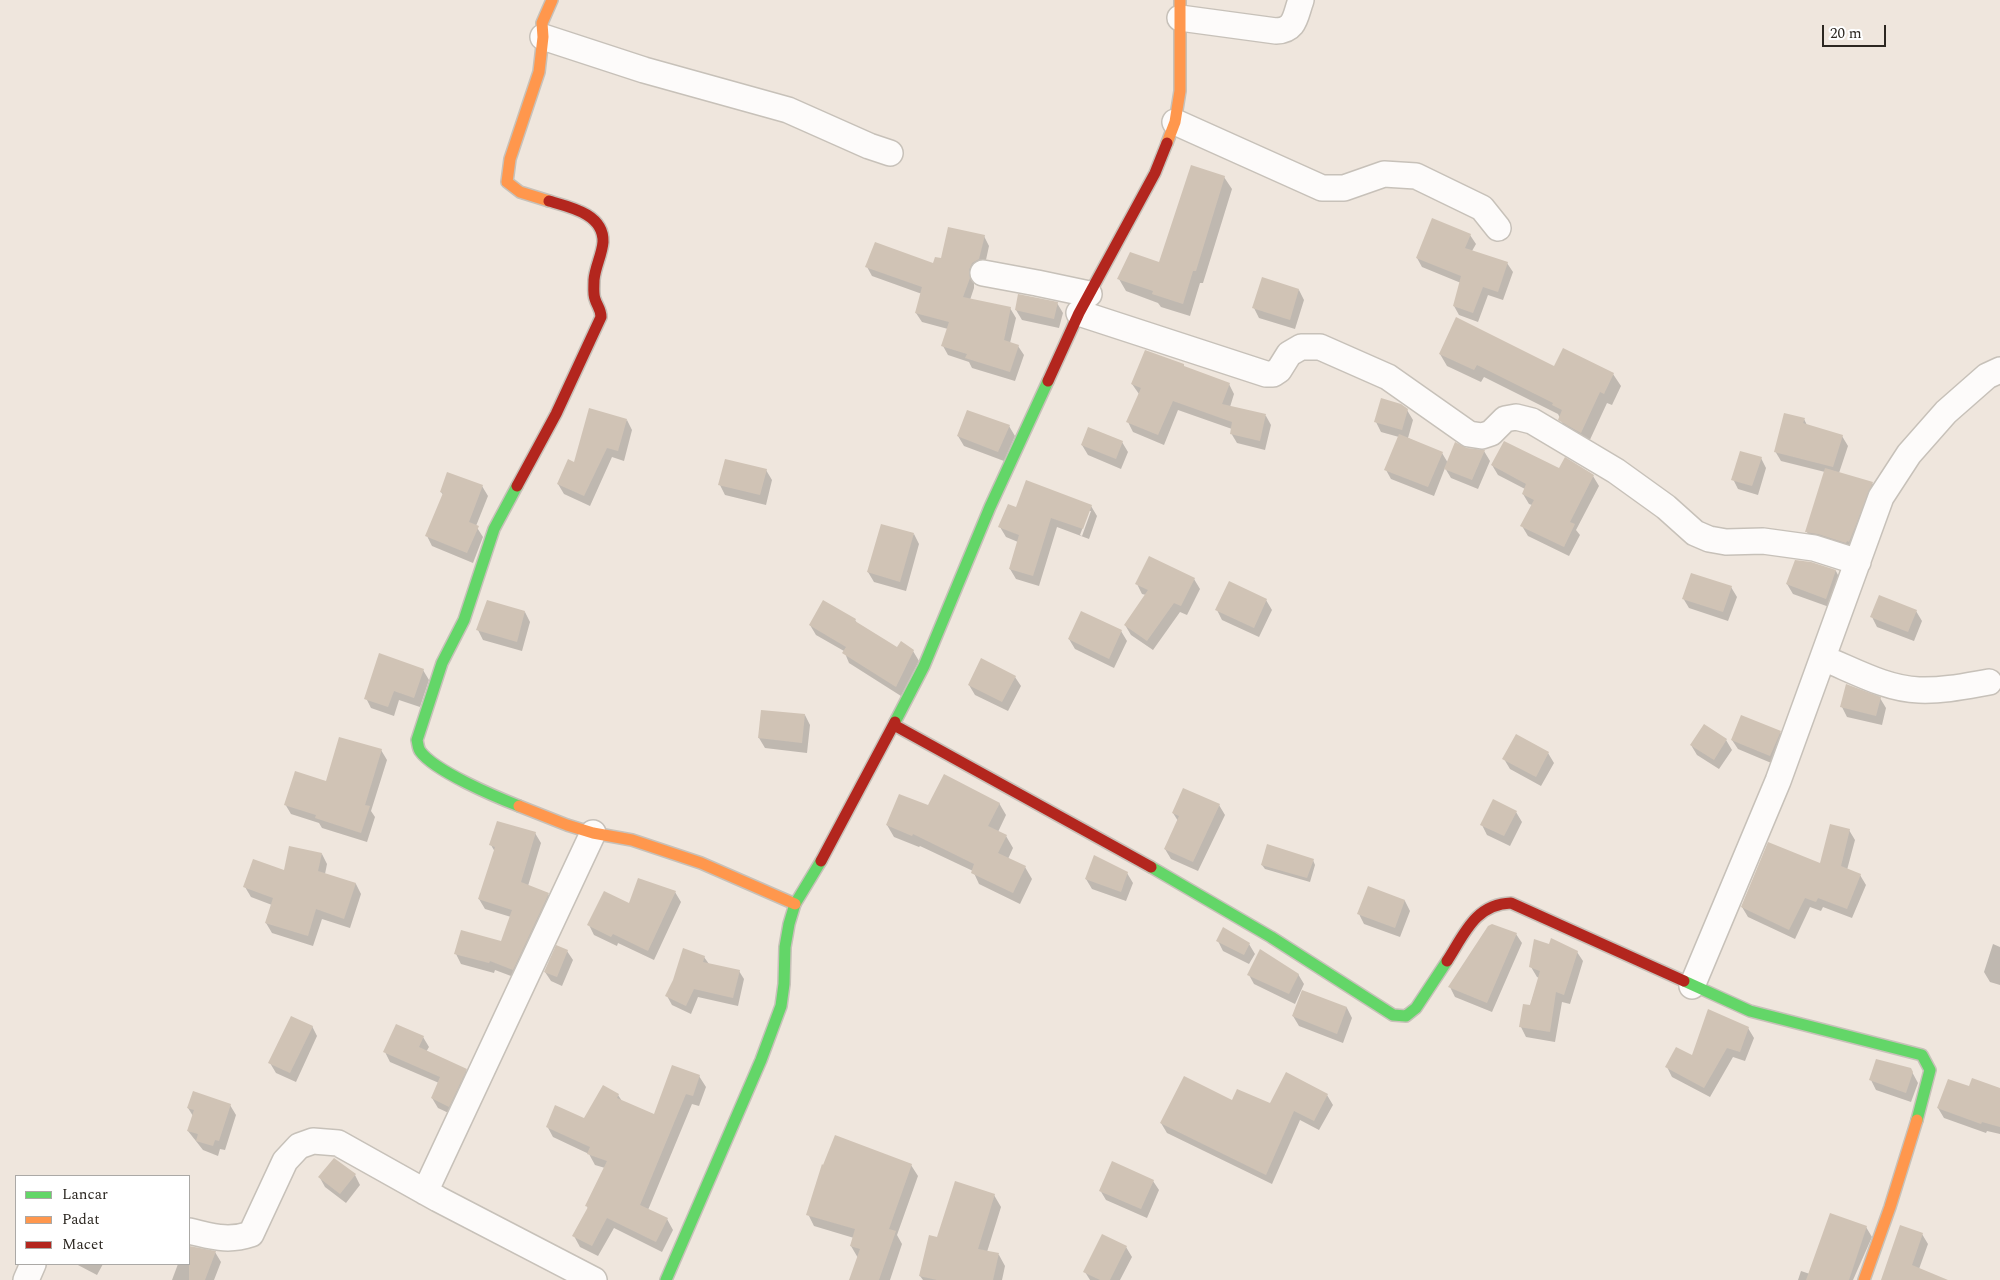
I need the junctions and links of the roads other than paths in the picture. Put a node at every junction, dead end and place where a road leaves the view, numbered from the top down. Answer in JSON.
{"nodes":[{"id":1,"x":552,"y":0,"type":"edge"},
{"id":2,"x":1300,"y":0,"type":"edge"},
{"id":3,"x":1180,"y":9,"type":"edge"},
{"id":4,"x":544,"y":37,"type":"junction"},
{"id":5,"x":1174,"y":122,"type":"junction"},
{"id":6,"x":890,"y":153,"type":"dead end"},
{"id":7,"x":1498,"y":228,"type":"dead end"},
{"id":8,"x":982,"y":274,"type":"dead end"},
{"id":9,"x":1084,"y":304,"type":"junction"},
{"id":10,"x":2000,"y":370,"type":"edge"},
{"id":11,"x":1858,"y":562,"type":"junction"},
{"id":12,"x":1823,"y":658,"type":"junction"},
{"id":13,"x":1989,"y":682,"type":"dead end"},
{"id":14,"x":894,"y":726,"type":"junction"},
{"id":15,"x":592,"y":833,"type":"junction"},
{"id":16,"x":796,"y":904,"type":"junction"},
{"id":17,"x":1692,"y":986,"type":"junction"},
{"id":18,"x":424,"y":1192,"type":"junction"},
{"id":19,"x":190,"y":1231,"type":"edge"},
{"id":20,"x":33,"y":1265,"type":"edge"},
{"id":21,"x":26,"y":1280,"type":"edge"},
{"id":22,"x":594,"y":1280,"type":"edge"},
{"id":23,"x":666,"y":1280,"type":"edge"},
{"id":24,"x":1864,"y":1280,"type":"edge"}],
"edges":[{"from":1,"to":4,"type":"street"},
{"from":2,"to":3,"type":"street"},
{"from":3,"to":5,"type":"street"},
{"from":4,"to":6,"type":"street"},
{"from":4,"to":15,"type":"street"},
{"from":5,"to":7,"type":"street"},
{"from":5,"to":9,"type":"street"},
{"from":8,"to":9,"type":"street"},
{"from":9,"to":11,"type":"street"},
{"from":9,"to":14,"type":"street"},
{"from":10,"to":11,"type":"street"},
{"from":11,"to":12,"type":"street"},
{"from":12,"to":13,"type":"street"},
{"from":12,"to":17,"type":"street"},
{"from":14,"to":16,"type":"street"},
{"from":14,"to":17,"type":"street"},
{"from":15,"to":16,"type":"street"},
{"from":15,"to":18,"type":"street"},
{"from":16,"to":23,"type":"street"},
{"from":17,"to":24,"type":"street"},
{"from":18,"to":19,"type":"street"},
{"from":18,"to":22,"type":"street"},
{"from":20,"to":21,"type":"street"}]}
